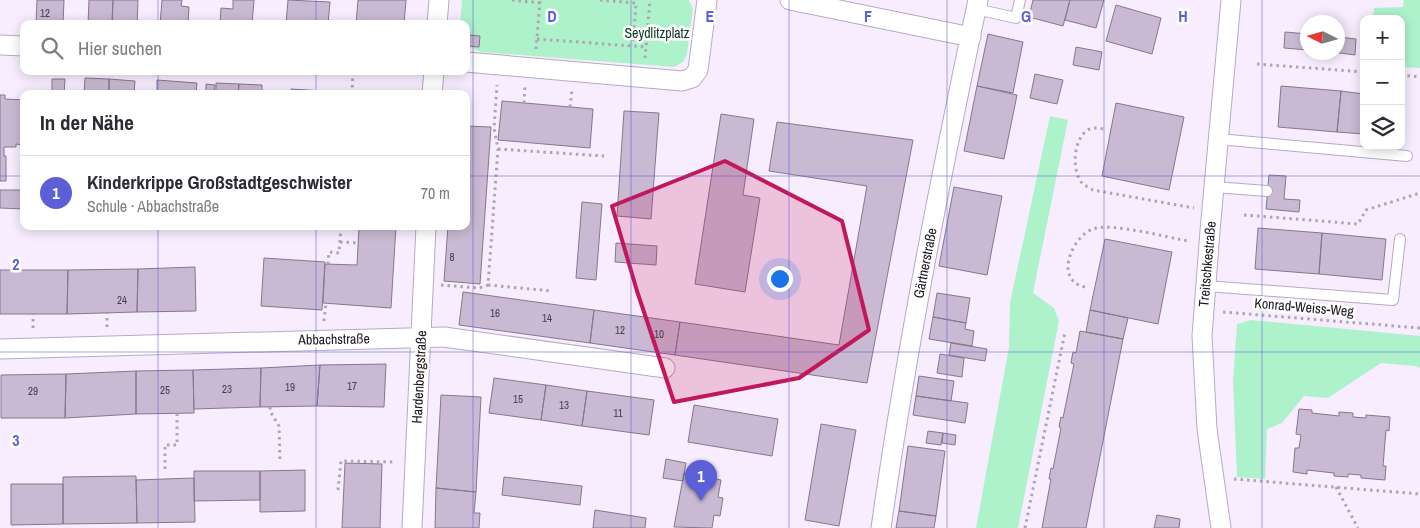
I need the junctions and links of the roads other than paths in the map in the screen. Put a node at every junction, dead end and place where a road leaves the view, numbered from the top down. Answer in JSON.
{"nodes":[{"id":1,"x":439,"y":0,"type":"edge"},
{"id":2,"x":707,"y":0,"type":"edge"},
{"id":3,"x":790,"y":0,"type":"edge"},
{"id":4,"x":1020,"y":0,"type":"edge"},
{"id":5,"x":1231,"y":0,"type":"edge"},
{"id":6,"x":977,"y":5,"type":"edge"},
{"id":7,"x":437,"y":20,"type":"edge"},
{"id":8,"x":971,"y":37,"type":"junction"},
{"id":9,"x":0,"y":45,"type":"edge"},
{"id":10,"x":20,"y":46,"type":"edge"},
{"id":11,"x":470,"y":62,"type":"edge"},
{"id":12,"x":434,"y":75,"type":"edge"},
{"id":13,"x":432,"y":90,"type":"edge"},
{"id":14,"x":1218,"y":139,"type":"junction"},
{"id":15,"x":1407,"y":156,"type":"dead end"},
{"id":16,"x":1214,"y":187,"type":"junction"},
{"id":17,"x":1267,"y":192,"type":"dead end"},
{"id":18,"x":426,"y":230,"type":"edge"},
{"id":19,"x":1400,"y":239,"type":"dead end"},
{"id":20,"x":1206,"y":286,"type":"junction"},
{"id":21,"x":420,"y":336,"type":"junction"},
{"id":22,"x":0,"y":348,"type":"edge"},
{"id":23,"x":665,"y":368,"type":"dead end"},
{"id":24,"x":412,"y":528,"type":"edge"},
{"id":25,"x":881,"y":528,"type":"edge"},
{"id":26,"x":1221,"y":528,"type":"edge"}],
"edges":[{"from":1,"to":7,"type":"street"},
{"from":2,"to":11,"type":"street"},
{"from":3,"to":8,"type":"street"},
{"from":4,"to":6,"type":"lane"},
{"from":5,"to":14,"type":"street","name":"Treitschkestraße"},
{"from":6,"to":8,"type":"street","name":"Gärtnerstraße"},
{"from":8,"to":25,"type":"street","name":"Gärtnerstraße"},
{"from":9,"to":10,"type":"street"},
{"from":12,"to":13,"type":"street"},
{"from":14,"to":15,"type":"lane"},
{"from":14,"to":16,"type":"street","name":"Treitschkestraße"},
{"from":16,"to":17,"type":"lane"},
{"from":16,"to":20,"type":"street","name":"Treitschkestraße"},
{"from":18,"to":21,"type":"street","name":"Hardenbergstraße"},
{"from":19,"to":20,"type":"lane"},
{"from":20,"to":26,"type":"street","name":"Treitschkestraße"},
{"from":21,"to":22,"type":"street","name":"Abbachstraße"},
{"from":21,"to":23,"type":"street","name":"Abbachstraße"},
{"from":21,"to":24,"type":"street","name":"Hardenbergstraße"}]}
